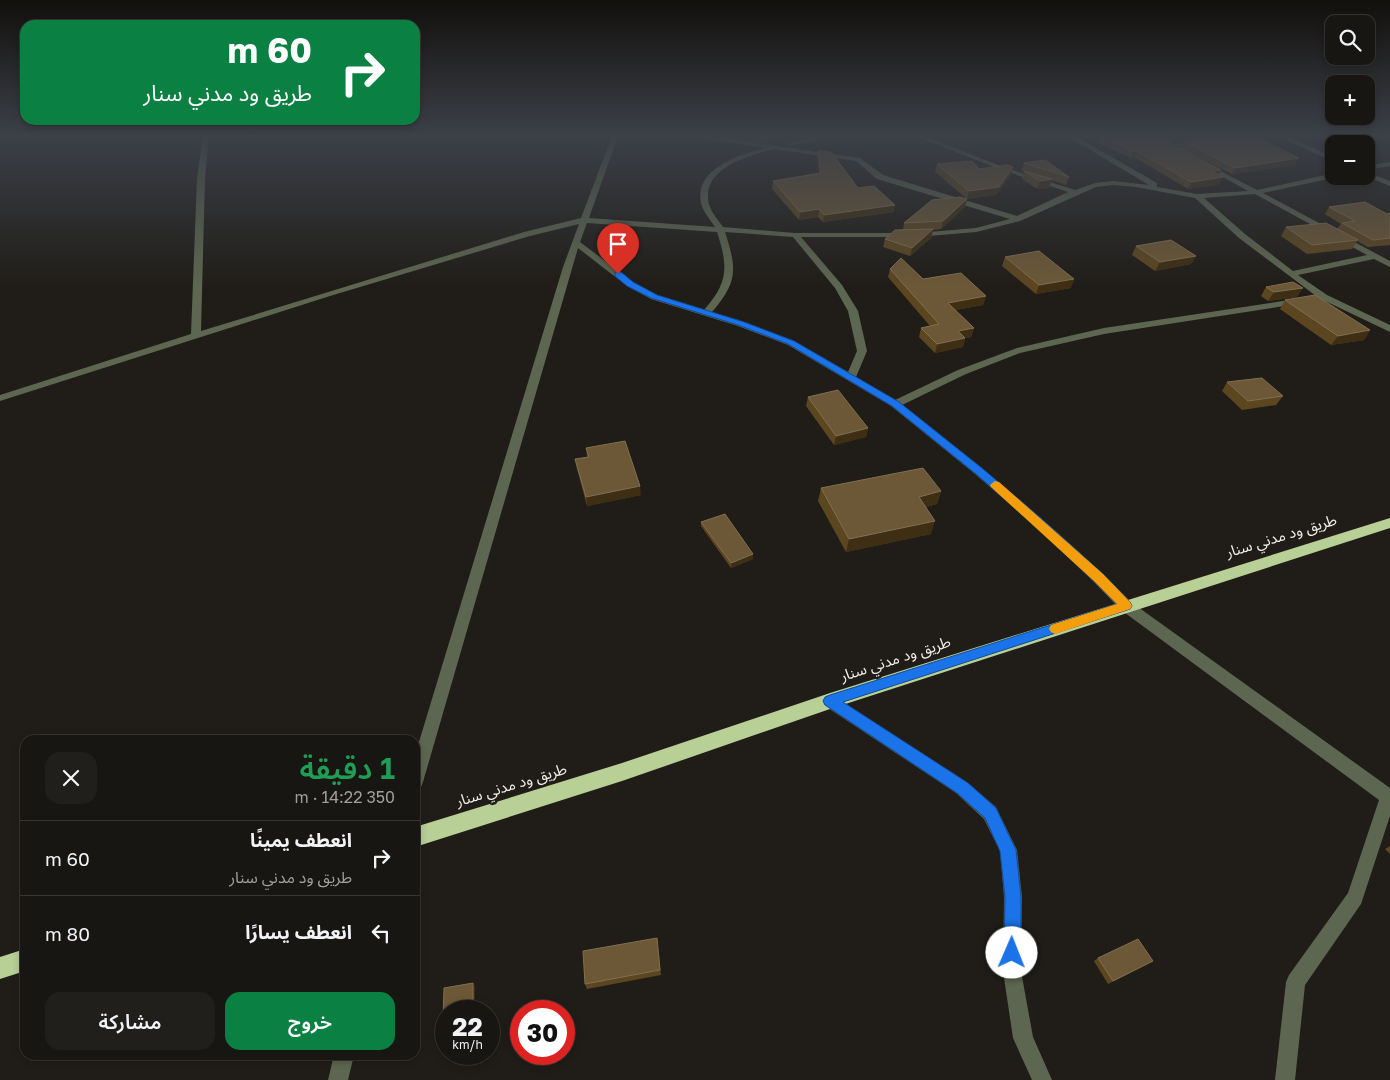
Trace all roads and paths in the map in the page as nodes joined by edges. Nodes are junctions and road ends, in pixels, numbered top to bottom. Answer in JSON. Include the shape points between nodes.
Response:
{"nodes":[{"id":1,"x":201,"y":186,"type":"edge"},
{"id":2,"x":596,"y":186,"type":"edge"},
{"id":3,"x":706,"y":186,"type":"edge"},
{"id":4,"x":911,"y":186,"type":"edge"},
{"id":5,"x":1057,"y":186,"type":"edge"},
{"id":6,"x":1091,"y":186,"type":"edge"},
{"id":7,"x":1139,"y":186,"type":"edge"},
{"id":8,"x":1156,"y":186,"type":"edge"},
{"id":9,"x":1246,"y":186,"type":"edge"},
{"id":10,"x":1282,"y":186,"type":"edge"},
{"id":11,"x":1160,"y":189,"type":"junction"},
{"id":12,"x":1075,"y":192,"type":"junction"},
{"id":13,"x":1257,"y":192,"type":"junction"},
{"id":14,"x":1198,"y":196,"type":"junction"},
{"id":15,"x":1017,"y":219,"type":"junction"},
{"id":16,"x":584,"y":220,"type":"junction"},
{"id":17,"x":720,"y":230,"type":"junction"},
{"id":18,"x":795,"y":235,"type":"junction"},
{"id":19,"x":576,"y":243,"type":"junction"},
{"id":20,"x":1375,"y":256,"type":"junction"},
{"id":21,"x":1390,"y":264,"type":"edge"},
{"id":22,"x":1291,"y":274,"type":"junction"},
{"id":23,"x":1324,"y":297,"type":"junction"},
{"id":24,"x":706,"y":313,"type":"junction"},
{"id":25,"x":1390,"y":329,"type":"edge"},
{"id":26,"x":196,"y":336,"type":"junction"},
{"id":27,"x":850,"y":377,"type":"junction"},
{"id":28,"x":0,"y":398,"type":"edge"},
{"id":29,"x":895,"y":404,"type":"junction"},
{"id":30,"x":1390,"y":523,"type":"edge"},
{"id":31,"x":1126,"y":606,"type":"junction"},
{"id":32,"x":830,"y":701,"type":"junction"},
{"id":33,"x":420,"y":765,"type":"edge"},
{"id":34,"x":1389,"y":797,"type":"edge"},
{"id":35,"x":420,"y":835,"type":"edge"},
{"id":36,"x":20,"y":962,"type":"edge"},
{"id":37,"x":0,"y":968,"type":"edge"},
{"id":38,"x":343,"y":1060,"type":"edge"},
{"id":39,"x":338,"y":1080,"type":"edge"},
{"id":40,"x":1042,"y":1080,"type":"edge"},
{"id":41,"x":1285,"y":1080,"type":"edge"}],
"edges":[{"from":1,"to":26,"type":"street"},
{"from":2,"to":16,"type":"street"},
{"from":3,"to":17,"type":"street","via":[[705,205]]},
{"from":4,"to":15,"type":"street"},
{"from":5,"to":12,"type":"street"},
{"from":6,"to":12,"type":"street"},
{"from":7,"to":11,"type":"street"},
{"from":8,"to":11,"type":"street"},
{"from":9,"to":13,"type":"street"},
{"from":10,"to":13,"type":"street"},
{"from":11,"to":14,"type":"street"},
{"from":12,"to":15,"type":"street"},
{"from":13,"to":14,"type":"street"},
{"from":13,"to":20,"type":"street"},
{"from":14,"to":22,"type":"street"},
{"from":15,"to":18,"type":"street","via":[[976,230],[917,235]]},
{"from":16,"to":17,"type":"street"},
{"from":16,"to":19,"type":"street"},
{"from":16,"to":26,"type":"street","via":[[500,242]]},
{"from":17,"to":18,"type":"street"},
{"from":17,"to":24,"type":"street","via":[[729,261],[729,278],[718,300]]},
{"from":18,"to":27,"type":"street","via":[[839,287],[852,311],[862,351]]},
{"from":19,"to":24,"type":"street","via":[[630,284],[654,297]]},
{"from":19,"to":33,"type":"street","via":[[531,383]]},
{"from":20,"to":21,"type":"street"},
{"from":20,"to":22,"type":"street"},
{"from":22,"to":23,"type":"street"},
{"from":23,"to":25,"type":"street"},
{"from":23,"to":29,"type":"street","via":[[1104,331],[1017,351],[962,372]]},
{"from":24,"to":27,"type":"street","via":[[791,343]]},
{"from":26,"to":28,"type":"street"},
{"from":27,"to":29,"type":"street"},
{"from":29,"to":31,"type":"street","via":[[1031,516]]},
{"from":30,"to":31,"type":"highway","name":"طريق ود مدني سنار"},
{"from":31,"to":32,"type":"highway","name":"طريق ود مدني سنار"},
{"from":31,"to":34,"type":"street"},
{"from":32,"to":35,"type":"highway","name":"طريق ود مدني سنار","via":[[622,772]]},
{"from":32,"to":40,"type":"street","via":[[962,788],[990,813],[1008,850],[1013,897],[1012,971],[1023,1038]]},
{"from":34,"to":41,"type":"street","via":[[1355,898],[1296,982]]},
{"from":36,"to":37,"type":"highway"},
{"from":38,"to":39,"type":"street"}]}
